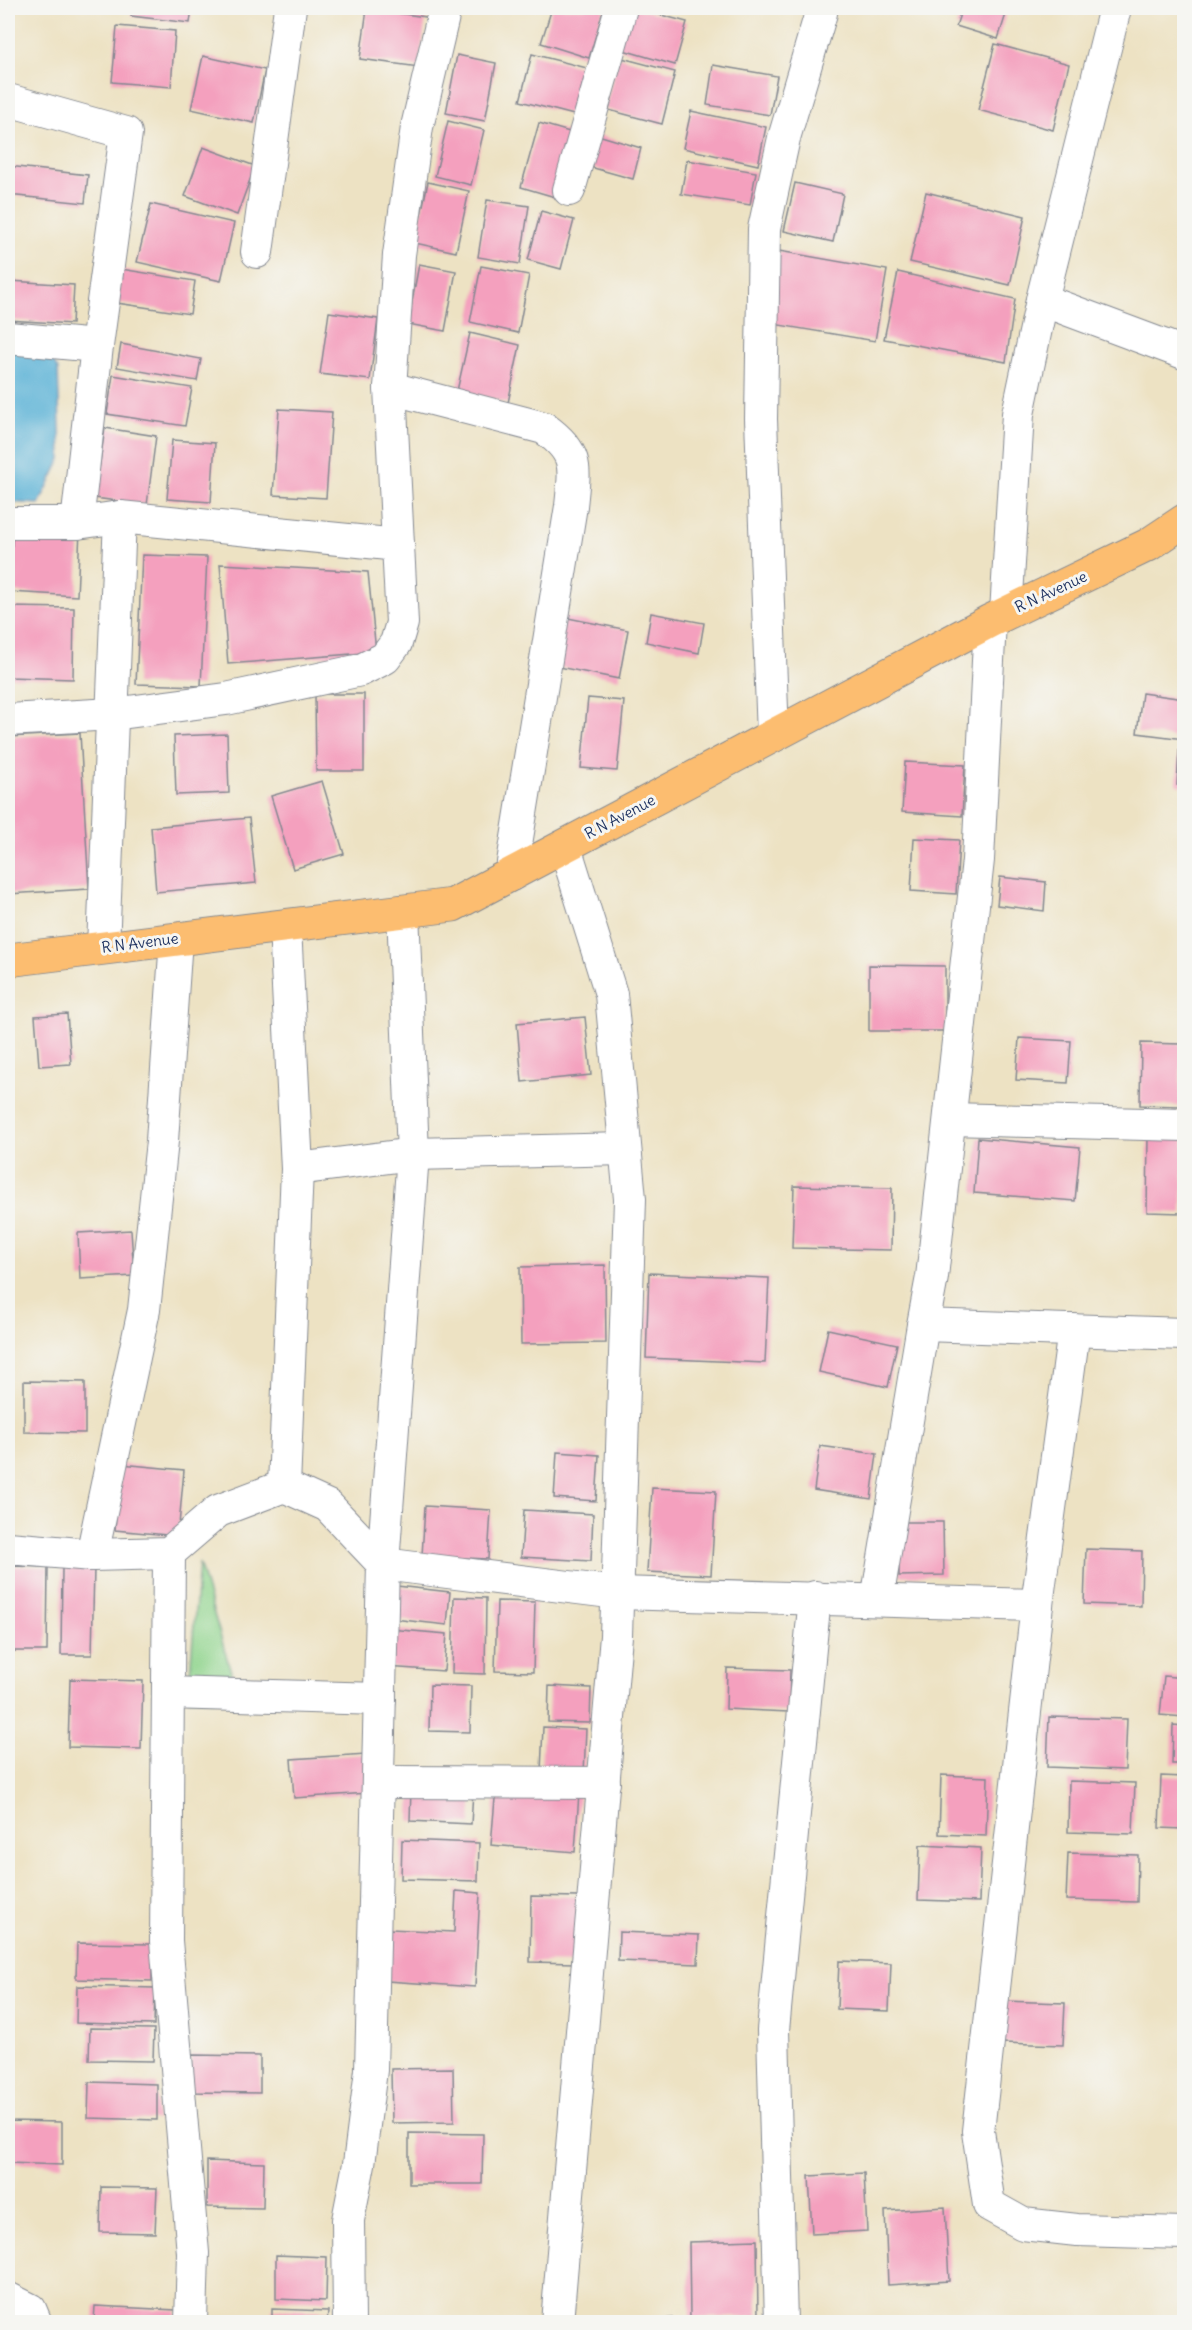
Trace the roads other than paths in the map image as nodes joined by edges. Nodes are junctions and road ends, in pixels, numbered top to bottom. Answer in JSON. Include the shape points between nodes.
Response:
{"nodes":[{"id":1,"x":290,"y":8,"type":"edge"},
{"id":2,"x":445,"y":8,"type":"edge"},
{"id":3,"x":621,"y":8,"type":"edge"},
{"id":4,"x":1115,"y":8,"type":"edge"},
{"id":5,"x":820,"y":13,"type":"dead end"},
{"id":6,"x":8,"y":100,"type":"edge"},
{"id":7,"x":569,"y":190,"type":"dead end"},
{"id":8,"x":257,"y":252,"type":"dead end"},
{"id":9,"x":1042,"y":300,"type":"junction"},
{"id":10,"x":8,"y":338,"type":"edge"},
{"id":11,"x":97,"y":346,"type":"junction"},
{"id":12,"x":1185,"y":353,"type":"edge"},
{"id":13,"x":390,"y":388,"type":"junction"},
{"id":14,"x":120,"y":517,"type":"junction"},
{"id":15,"x":1185,"y":521,"type":"edge"},
{"id":16,"x":77,"y":523,"type":"junction"},
{"id":17,"x":8,"y":524,"type":"edge"},
{"id":18,"x":398,"y":545,"type":"junction"},
{"id":19,"x":998,"y":617,"type":"junction"},
{"id":20,"x":113,"y":714,"type":"junction"},
{"id":21,"x":8,"y":720,"type":"edge"},
{"id":22,"x":773,"y":736,"type":"junction"},
{"id":23,"x":565,"y":847,"type":"junction"},
{"id":24,"x":511,"y":875,"type":"junction"},
{"id":25,"x":403,"y":911,"type":"junction"},
{"id":26,"x":285,"y":926,"type":"junction"},
{"id":27,"x":176,"y":939,"type":"junction"},
{"id":28,"x":103,"y":948,"type":"junction"},
{"id":29,"x":8,"y":960,"type":"edge"},
{"id":30,"x":950,"y":1119,"type":"junction"},
{"id":31,"x":1185,"y":1125,"type":"edge"},
{"id":32,"x":625,"y":1149,"type":"junction"},
{"id":33,"x":413,"y":1154,"type":"junction"},
{"id":34,"x":297,"y":1168,"type":"junction"},
{"id":35,"x":923,"y":1325,"type":"junction"},
{"id":36,"x":1074,"y":1330,"type":"junction"},
{"id":37,"x":1185,"y":1334,"type":"edge"},
{"id":38,"x":284,"y":1486,"type":"junction"},
{"id":39,"x":8,"y":1548,"type":"edge"},
{"id":40,"x":169,"y":1553,"type":"junction"},
{"id":41,"x":92,"y":1555,"type":"junction"},
{"id":42,"x":383,"y":1564,"type":"junction"},
{"id":43,"x":618,"y":1593,"type":"junction"},
{"id":44,"x":815,"y":1597,"type":"junction"},
{"id":45,"x":876,"y":1600,"type":"junction"},
{"id":46,"x":1037,"y":1605,"type":"junction"},
{"id":47,"x":168,"y":1693,"type":"junction"},
{"id":48,"x":380,"y":1699,"type":"junction"},
{"id":49,"x":378,"y":1782,"type":"junction"},
{"id":50,"x":604,"y":1783,"type":"junction"},
{"id":51,"x":1185,"y":2233,"type":"edge"},
{"id":52,"x":8,"y":2299,"type":"edge"},
{"id":53,"x":35,"y":2322,"type":"edge"},
{"id":54,"x":190,"y":2322,"type":"edge"},
{"id":55,"x":349,"y":2322,"type":"edge"},
{"id":56,"x":557,"y":2322,"type":"edge"},
{"id":57,"x":782,"y":2322,"type":"edge"}],
"edges":[{"from":1,"to":8,"type":"street"},
{"from":2,"to":13,"type":"street","via":[[417,127],[399,255]]},
{"from":3,"to":7,"type":"street"},
{"from":4,"to":9,"type":"street"},
{"from":5,"to":22,"type":"street","via":[[784,138],[764,229],[761,419]]},
{"from":6,"to":11,"type":"street","via":[[126,133]]},
{"from":9,"to":12,"type":"street"},
{"from":9,"to":19,"type":"street","via":[[1018,414]]},
{"from":10,"to":11,"type":"street"},
{"from":11,"to":16,"type":"street"},
{"from":13,"to":18,"type":"street"},
{"from":13,"to":24,"type":"street","via":[[544,428],[561,440],[574,467]]},
{"from":14,"to":16,"type":"street"},
{"from":14,"to":18,"type":"street"},
{"from":14,"to":20,"type":"street"},
{"from":15,"to":19,"type":"main road","name":"R N Avenue","via":[[1149,545]]},
{"from":16,"to":17,"type":"street"},
{"from":18,"to":20,"type":"street","via":[[402,623],[396,643],[385,658],[361,670],[226,699]]},
{"from":19,"to":22,"type":"main road","name":"R N Avenue"},
{"from":19,"to":30,"type":"street","via":[[978,860]]},
{"from":20,"to":21,"type":"street"},
{"from":20,"to":28,"type":"street"},
{"from":22,"to":23,"type":"main road","name":"R N Avenue"},
{"from":23,"to":24,"type":"main road","name":"R N Avenue"},
{"from":23,"to":32,"type":"street","via":[[611,994]]},
{"from":24,"to":25,"type":"main road","name":"R N Avenue","via":[[453,905]]},
{"from":25,"to":26,"type":"main road","name":"R N Avenue"},
{"from":25,"to":33,"type":"street"},
{"from":26,"to":27,"type":"main road","name":"R N Avenue"},
{"from":26,"to":34,"type":"street"},
{"from":27,"to":28,"type":"main road","name":"R N Avenue"},
{"from":27,"to":41,"type":"street","via":[[162,1141],[144,1310]]},
{"from":28,"to":29,"type":"main road","name":"R N Avenue"},
{"from":30,"to":31,"type":"street"},
{"from":30,"to":35,"type":"street"},
{"from":32,"to":33,"type":"street"},
{"from":32,"to":43,"type":"street","via":[[630,1199]]},
{"from":33,"to":34,"type":"street"},
{"from":33,"to":42,"type":"street"},
{"from":34,"to":38,"type":"street"},
{"from":35,"to":36,"type":"street"},
{"from":35,"to":45,"type":"street"},
{"from":36,"to":37,"type":"street"},
{"from":36,"to":46,"type":"street"},
{"from":38,"to":40,"type":"street","via":[[218,1510]]},
{"from":38,"to":42,"type":"street","via":[[328,1506]]},
{"from":39,"to":41,"type":"street"},
{"from":40,"to":41,"type":"street"},
{"from":40,"to":47,"type":"street"},
{"from":42,"to":43,"type":"street"},
{"from":42,"to":48,"type":"street"},
{"from":43,"to":44,"type":"street"},
{"from":43,"to":50,"type":"street"},
{"from":44,"to":45,"type":"street"},
{"from":44,"to":57,"type":"street","via":[[773,2030]]},
{"from":45,"to":46,"type":"street"},
{"from":46,"to":51,"type":"street","via":[[978,2131],[989,2205],[1023,2224]]},
{"from":47,"to":48,"type":"street"},
{"from":47,"to":54,"type":"street","via":[[166,1941],[193,2253]]},
{"from":48,"to":49,"type":"street"},
{"from":49,"to":50,"type":"street"},
{"from":49,"to":55,"type":"street","via":[[371,2070],[348,2220]]},
{"from":50,"to":56,"type":"street"},
{"from":52,"to":53,"type":"street","via":[[30,2310]]}]}
